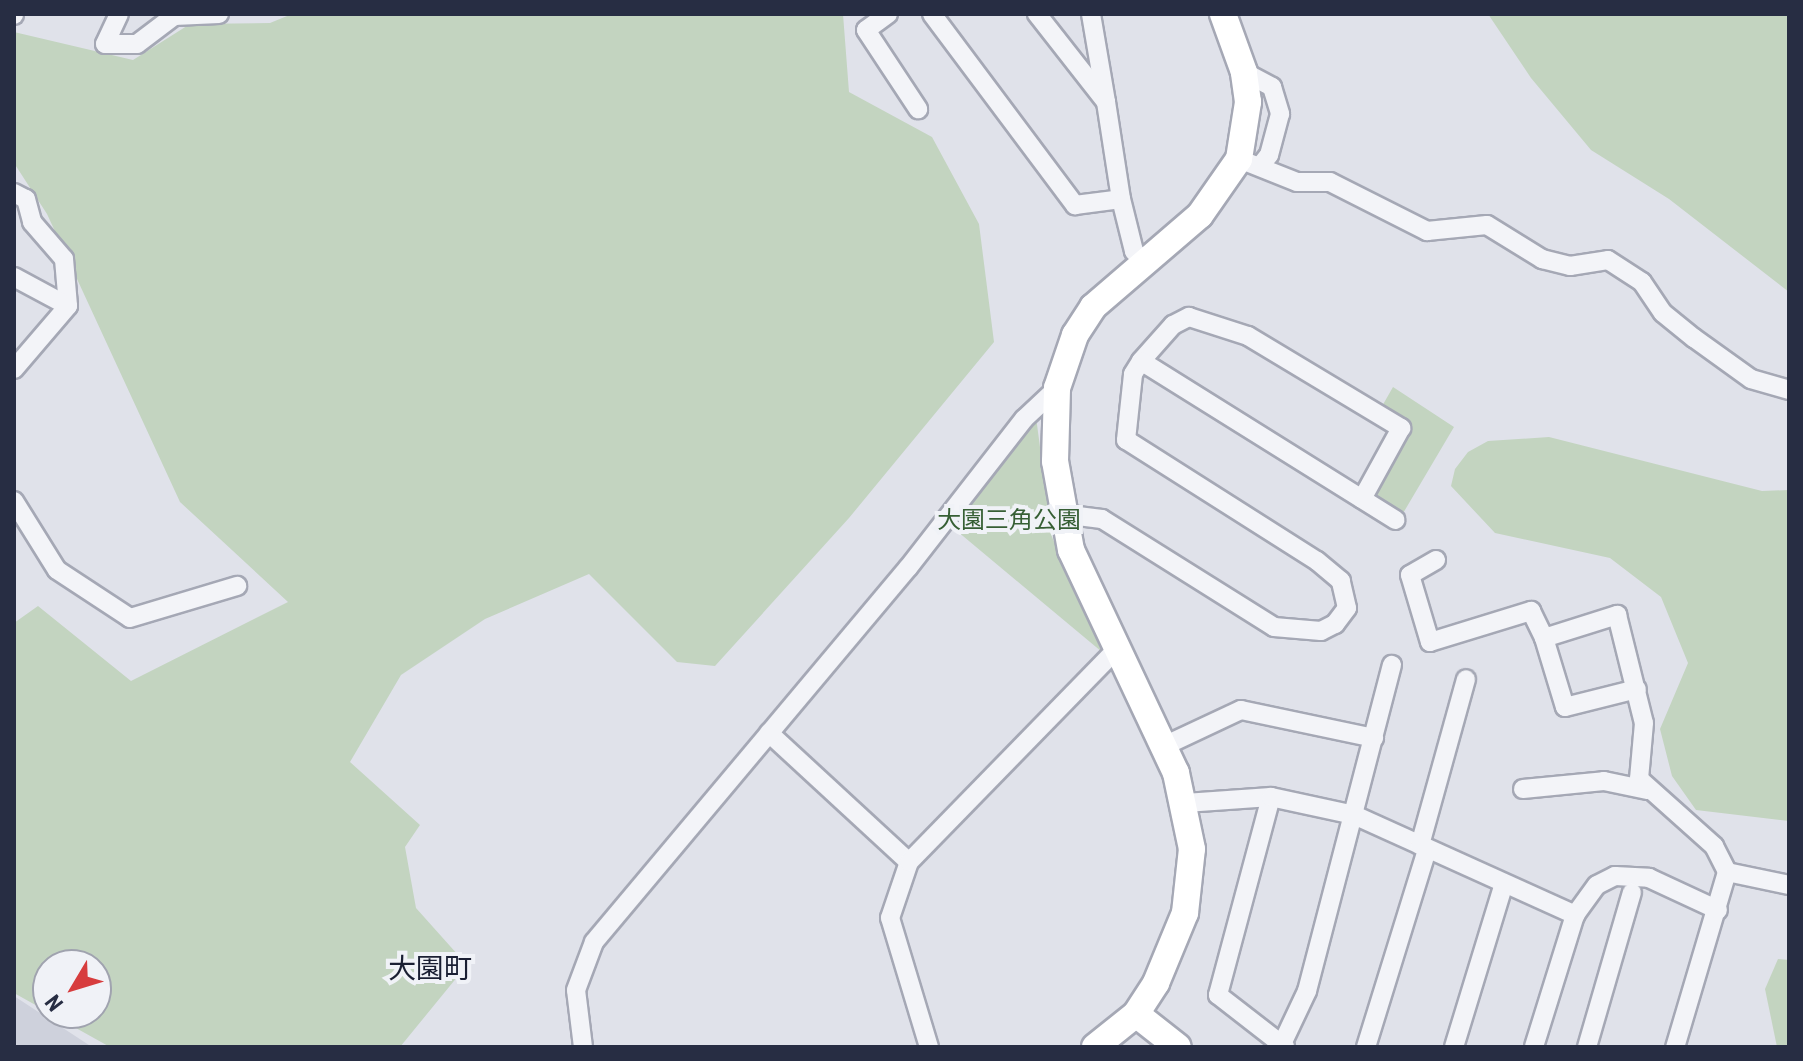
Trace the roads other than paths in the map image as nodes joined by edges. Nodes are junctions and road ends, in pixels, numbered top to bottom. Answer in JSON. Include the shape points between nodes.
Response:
{"nodes":[{"id":1,"x":119,"y":14,"type":"edge"},
{"id":2,"x":219,"y":14,"type":"edge"},
{"id":3,"x":888,"y":14,"type":"edge"},
{"id":4,"x":932,"y":14,"type":"edge"},
{"id":5,"x":1037,"y":14,"type":"edge"},
{"id":6,"x":1091,"y":14,"type":"edge"},
{"id":7,"x":1223,"y":14,"type":"edge"},
{"id":8,"x":1106,"y":102,"type":"junction"},
{"id":9,"x":918,"y":109,"type":"dead end"},
{"id":10,"x":1249,"y":162,"type":"junction"},
{"id":11,"x":14,"y":193,"type":"edge"},
{"id":12,"x":1121,"y":199,"type":"junction"},
{"id":13,"x":1142,"y":261,"type":"junction"},
{"id":14,"x":14,"y":277,"type":"edge"},
{"id":15,"x":68,"y":306,"type":"junction"},
{"id":16,"x":1141,"y":361,"type":"junction"},
{"id":17,"x":15,"y":365,"type":"edge"},
{"id":18,"x":1057,"y":388,"type":"junction"},
{"id":19,"x":1789,"y":390,"type":"edge"},
{"id":20,"x":1362,"y":499,"type":"junction"},
{"id":21,"x":14,"y":501,"type":"edge"},
{"id":22,"x":1062,"y":514,"type":"junction"},
{"id":23,"x":1395,"y":520,"type":"dead end"},
{"id":24,"x":1436,"y":560,"type":"dead end"},
{"id":25,"x":237,"y":586,"type":"dead end"},
{"id":26,"x":1544,"y":638,"type":"junction"},
{"id":27,"x":1118,"y":648,"type":"junction"},
{"id":28,"x":1392,"y":665,"type":"dead end"},
{"id":29,"x":1466,"y":679,"type":"dead end"},
{"id":30,"x":1637,"y":689,"type":"junction"},
{"id":31,"x":769,"y":733,"type":"junction"},
{"id":32,"x":1374,"y":738,"type":"junction"},
{"id":33,"x":1164,"y":746,"type":"junction"},
{"id":34,"x":1523,"y":789,"type":"dead end"},
{"id":35,"x":1647,"y":790,"type":"junction"},
{"id":36,"x":1271,"y":797,"type":"junction"},
{"id":37,"x":1185,"y":803,"type":"junction"},
{"id":38,"x":1354,"y":815,"type":"junction"},
{"id":39,"x":1423,"y":848,"type":"junction"},
{"id":40,"x":909,"y":862,"type":"junction"},
{"id":41,"x":1727,"y":872,"type":"junction"},
{"id":42,"x":1504,"y":883,"type":"junction"},
{"id":43,"x":1789,"y":885,"type":"edge"},
{"id":44,"x":1632,"y":892,"type":"dead end"},
{"id":45,"x":1718,"y":910,"type":"junction"},
{"id":46,"x":1575,"y":915,"type":"junction"},
{"id":47,"x":1136,"y":1014,"type":"junction"},
{"id":48,"x":1284,"y":1046,"type":"edge"},
{"id":49,"x":583,"y":1047,"type":"edge"},
{"id":50,"x":929,"y":1047,"type":"edge"},
{"id":51,"x":1095,"y":1047,"type":"edge"},
{"id":52,"x":1178,"y":1047,"type":"edge"},
{"id":53,"x":1366,"y":1047,"type":"edge"},
{"id":54,"x":1454,"y":1047,"type":"edge"},
{"id":55,"x":1534,"y":1047,"type":"edge"},
{"id":56,"x":1587,"y":1047,"type":"edge"},
{"id":57,"x":1675,"y":1047,"type":"edge"}],
"edges":[{"from":1,"to":2,"type":"street","via":[[105,44],[137,44],[174,16]]},
{"from":3,"to":9,"type":"street","via":[[866,30]]},
{"from":4,"to":12,"type":"street","via":[[1075,205]]},
{"from":5,"to":8,"type":"street"},
{"from":6,"to":8,"type":"street"},
{"from":7,"to":10,"type":"street","via":[[1244,72]]},
{"from":8,"to":12,"type":"street"},
{"from":10,"to":13,"type":"street","via":[[1214,201]]},
{"from":10,"to":19,"type":"street","via":[[1297,182],[1330,182],[1427,231],[1487,225],[1542,259],[1570,266],[1608,260],[1642,282],[1663,313],[1716,354],[1751,379]]},
{"from":11,"to":15,"type":"street","via":[[26,199],[32,222],[64,259]]},
{"from":12,"to":13,"type":"street","via":[[1134,251]]},
{"from":13,"to":18,"type":"street","via":[[1087,317],[1063,362]]},
{"from":14,"to":15,"type":"street"},
{"from":15,"to":17,"type":"street"},
{"from":16,"to":20,"type":"street"},
{"from":16,"to":20,"type":"street","via":[[1173,325],[1189,317],[1248,336],[1401,428]]},
{"from":16,"to":22,"type":"street","via":[[1133,374],[1126,440],[1317,561],[1341,581],[1347,608],[1335,624],[1321,631],[1274,627],[1102,519]]},
{"from":18,"to":22,"type":"street","via":[[1055,461]]},
{"from":18,"to":31,"type":"street","via":[[1024,419]]},
{"from":20,"to":23,"type":"street"},
{"from":21,"to":25,"type":"street","via":[[57,570],[130,618]]},
{"from":22,"to":27,"type":"street","via":[[1071,550]]},
{"from":24,"to":26,"type":"street","via":[[1410,575],[1430,642],[1531,611]]},
{"from":26,"to":30,"type":"street","via":[[1565,707]]},
{"from":26,"to":30,"type":"street","via":[[1617,615]]},
{"from":27,"to":33,"type":"street"},
{"from":27,"to":40,"type":"street"},
{"from":28,"to":32,"type":"street"},
{"from":29,"to":39,"type":"street"},
{"from":30,"to":35,"type":"street","via":[[1644,723],[1639,779]]},
{"from":31,"to":40,"type":"street"},
{"from":31,"to":49,"type":"street","via":[[588,952],[576,990]]},
{"from":32,"to":33,"type":"street","via":[[1241,710]]},
{"from":32,"to":38,"type":"street"},
{"from":33,"to":37,"type":"street"},
{"from":34,"to":35,"type":"street","via":[[1604,781]]},
{"from":35,"to":41,"type":"street","via":[[1714,846]]},
{"from":36,"to":37,"type":"street"},
{"from":36,"to":38,"type":"street"},
{"from":36,"to":48,"type":"street","via":[[1218,995]]},
{"from":37,"to":47,"type":"street","via":[[1192,849],[1185,913]]},
{"from":38,"to":39,"type":"street"},
{"from":38,"to":48,"type":"street","via":[[1307,991]]},
{"from":39,"to":42,"type":"street"},
{"from":39,"to":53,"type":"street"},
{"from":40,"to":50,"type":"street","via":[[890,918]]},
{"from":41,"to":43,"type":"street"},
{"from":41,"to":45,"type":"street"},
{"from":42,"to":46,"type":"street"},
{"from":42,"to":54,"type":"street"},
{"from":44,"to":56,"type":"street"},
{"from":45,"to":46,"type":"street","via":[[1649,878],[1615,876],[1597,885]]},
{"from":45,"to":57,"type":"street"},
{"from":46,"to":55,"type":"street"},
{"from":47,"to":51,"type":"street"},
{"from":47,"to":52,"type":"street"}]}
